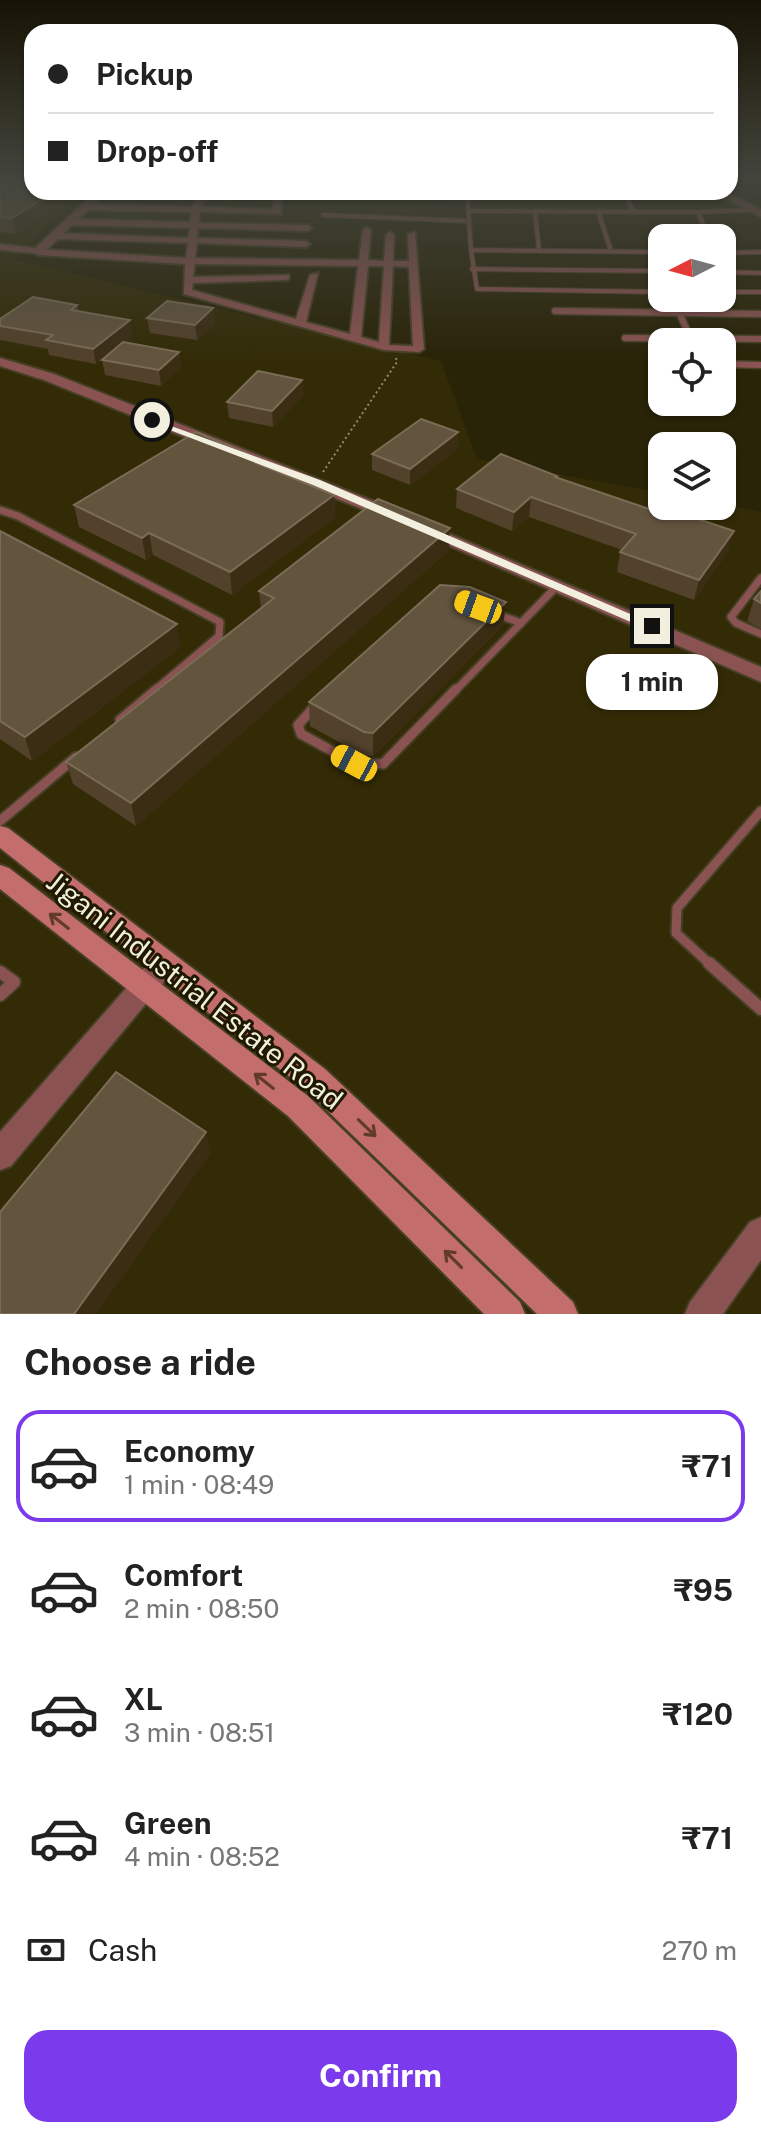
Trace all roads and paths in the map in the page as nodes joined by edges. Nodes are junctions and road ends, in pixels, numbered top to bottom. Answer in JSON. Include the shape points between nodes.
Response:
{"nodes":[{"id":1,"x":33,"y":240,"type":"edge"},
{"id":2,"x":50,"y":240,"type":"edge"},
{"id":3,"x":154,"y":240,"type":"edge"},
{"id":4,"x":365,"y":240,"type":"edge"},
{"id":5,"x":390,"y":240,"type":"edge"},
{"id":6,"x":412,"y":240,"type":"edge"},
{"id":7,"x":470,"y":240,"type":"edge"},
{"id":8,"x":538,"y":240,"type":"edge"},
{"id":9,"x":608,"y":240,"type":"edge"},
{"id":10,"x":192,"y":242,"type":"junction"},
{"id":11,"x":306,"y":244,"type":"dead end"},
{"id":12,"x":0,"y":247,"type":"edge"},
{"id":13,"x":23,"y":250,"type":"junction"},
{"id":14,"x":471,"y":250,"type":"junction"},
{"id":15,"x":539,"y":251,"type":"junction"},
{"id":16,"x":611,"y":251,"type":"junction"},
{"id":17,"x":38,"y":252,"type":"junction"},
{"id":18,"x":648,"y":252,"type":"edge"},
{"id":19,"x":761,"y":252,"type":"edge"},
{"id":20,"x":736,"y":253,"type":"edge"},
{"id":21,"x":190,"y":261,"type":"junction"},
{"id":22,"x":362,"y":263,"type":"junction"},
{"id":23,"x":388,"y":264,"type":"junction"},
{"id":24,"x":414,"y":264,"type":"junction"},
{"id":25,"x":472,"y":269,"type":"junction"},
{"id":26,"x":648,"y":271,"type":"edge"},
{"id":27,"x":736,"y":272,"type":"edge"},
{"id":28,"x":761,"y":273,"type":"edge"},
{"id":29,"x":315,"y":275,"type":"dead end"},
{"id":30,"x":286,"y":277,"type":"dead end"},
{"id":31,"x":188,"y":280,"type":"junction"},
{"id":32,"x":648,"y":292,"type":"edge"},
{"id":33,"x":736,"y":292,"type":"edge"},
{"id":34,"x":761,"y":292,"type":"edge"},
{"id":35,"x":555,"y":311,"type":"dead end"},
{"id":36,"x":680,"y":313,"type":"junction"},
{"id":37,"x":761,"y":314,"type":"edge"},
{"id":38,"x":300,"y":323,"type":"junction"},
{"id":39,"x":686,"y":328,"type":"edge"},
{"id":40,"x":625,"y":338,"type":"dead end"},
{"id":41,"x":355,"y":339,"type":"junction"},
{"id":42,"x":648,"y":339,"type":"edge"},
{"id":43,"x":736,"y":339,"type":"edge"},
{"id":44,"x":761,"y":339,"type":"edge"},
{"id":45,"x":389,"y":348,"type":"junction"},
{"id":46,"x":0,"y":362,"type":"edge"},
{"id":47,"x":736,"y":364,"type":"edge"},
{"id":48,"x":761,"y":365,"type":"edge"},
{"id":49,"x":316,"y":482,"type":"junction"},
{"id":50,"x":0,"y":510,"type":"edge"},
{"id":51,"x":761,"y":578,"type":"edge"},
{"id":52,"x":558,"y":585,"type":"junction"},
{"id":53,"x":482,"y":608,"type":"edge"},
{"id":54,"x":521,"y":623,"type":"junction"},
{"id":55,"x":761,"y":634,"type":"edge"},
{"id":56,"x":761,"y":675,"type":"edge"},
{"id":57,"x":327,"y":695,"type":"edge"},
{"id":58,"x":110,"y":728,"type":"edge"},
{"id":59,"x":86,"y":749,"type":"edge"},
{"id":60,"x":761,"y":811,"type":"edge"},
{"id":61,"x":0,"y":821,"type":"edge"},
{"id":62,"x":0,"y":835,"type":"edge"},
{"id":63,"x":0,"y":875,"type":"edge"},
{"id":64,"x":165,"y":962,"type":"junction"},
{"id":65,"x":0,"y":972,"type":"edge"},
{"id":66,"x":144,"y":988,"type":"junction"},
{"id":67,"x":0,"y":995,"type":"edge"},
{"id":68,"x":761,"y":1009,"type":"edge"},
{"id":69,"x":0,"y":1155,"type":"edge"},
{"id":70,"x":761,"y":1233,"type":"edge"},
{"id":71,"x":508,"y":1314,"type":"edge"},
{"id":72,"x":561,"y":1314,"type":"edge"},
{"id":73,"x":702,"y":1314,"type":"edge"}],
"edges":[{"from":1,"to":13,"type":"street"},
{"from":2,"to":17,"type":"street"},
{"from":3,"to":10,"type":"street"},
{"from":4,"to":22,"type":"street"},
{"from":5,"to":23,"type":"street"},
{"from":6,"to":24,"type":"street"},
{"from":7,"to":14,"type":"lane"},
{"from":8,"to":15,"type":"lane"},
{"from":9,"to":16,"type":"lane"},
{"from":10,"to":11,"type":"street"},
{"from":10,"to":21,"type":"street"},
{"from":12,"to":13,"type":"street"},
{"from":13,"to":17,"type":"street"},
{"from":14,"to":15,"type":"lane"},
{"from":14,"to":25,"type":"lane"},
{"from":15,"to":16,"type":"lane"},
{"from":16,"to":18,"type":"lane"},
{"from":17,"to":21,"type":"street"},
{"from":19,"to":20,"type":"lane"},
{"from":21,"to":22,"type":"street"},
{"from":21,"to":31,"type":"street"},
{"from":22,"to":23,"type":"street"},
{"from":22,"to":41,"type":"street"},
{"from":23,"to":24,"type":"street"},
{"from":23,"to":45,"type":"street"},
{"from":24,"to":45,"type":"street","via":[[419,349]]},
{"from":25,"to":26,"type":"lane"},
{"from":25,"to":32,"type":"lane","via":[[477,289]]},
{"from":27,"to":28,"type":"lane"},
{"from":29,"to":38,"type":"street"},
{"from":30,"to":31,"type":"street"},
{"from":31,"to":38,"type":"street","via":[[187,292]]},
{"from":33,"to":34,"type":"lane"},
{"from":35,"to":36,"type":"lane"},
{"from":36,"to":37,"type":"lane"},
{"from":36,"to":39,"type":"lane"},
{"from":38,"to":41,"type":"street"},
{"from":40,"to":42,"type":"lane"},
{"from":41,"to":45,"type":"street"},
{"from":43,"to":44,"type":"lane"},
{"from":45,"to":49,"type":"path","via":[[397,362]]},
{"from":46,"to":49,"type":"street"},
{"from":47,"to":48,"type":"lane"},
{"from":49,"to":52,"type":"street"},
{"from":50,"to":58,"type":"lane","via":[[220,622],[219,636]]},
{"from":51,"to":55,"type":"lane","via":[[731,617]]},
{"from":52,"to":54,"type":"lane"},
{"from":52,"to":56,"type":"street"},
{"from":53,"to":54,"type":"lane"},
{"from":54,"to":57,"type":"lane","via":[[383,764],[354,763],[301,734],[298,725]]},
{"from":59,"to":61,"type":"lane"},
{"from":60,"to":68,"type":"lane","via":[[677,908],[676,933]]},
{"from":62,"to":64,"type":"main road","name":"Jigani Industrial Estate Road"},
{"from":66,"to":63,"type":"main road","name":"Jigani Industrial Estate Road","one_way":true},
{"from":64,"to":66,"type":"street"},
{"from":64,"to":72,"type":"main road","name":"Jigani Industrial Estate Road","one_way":true,"via":[[315,1079]]},
{"from":65,"to":67,"type":"lane","via":[[14,982]]},
{"from":66,"to":69,"type":"street"},
{"from":71,"to":66,"type":"main road","name":"Jigani Industrial Estate Road","one_way":true,"via":[[298,1106]]},
{"from":70,"to":73,"type":"street"}]}
